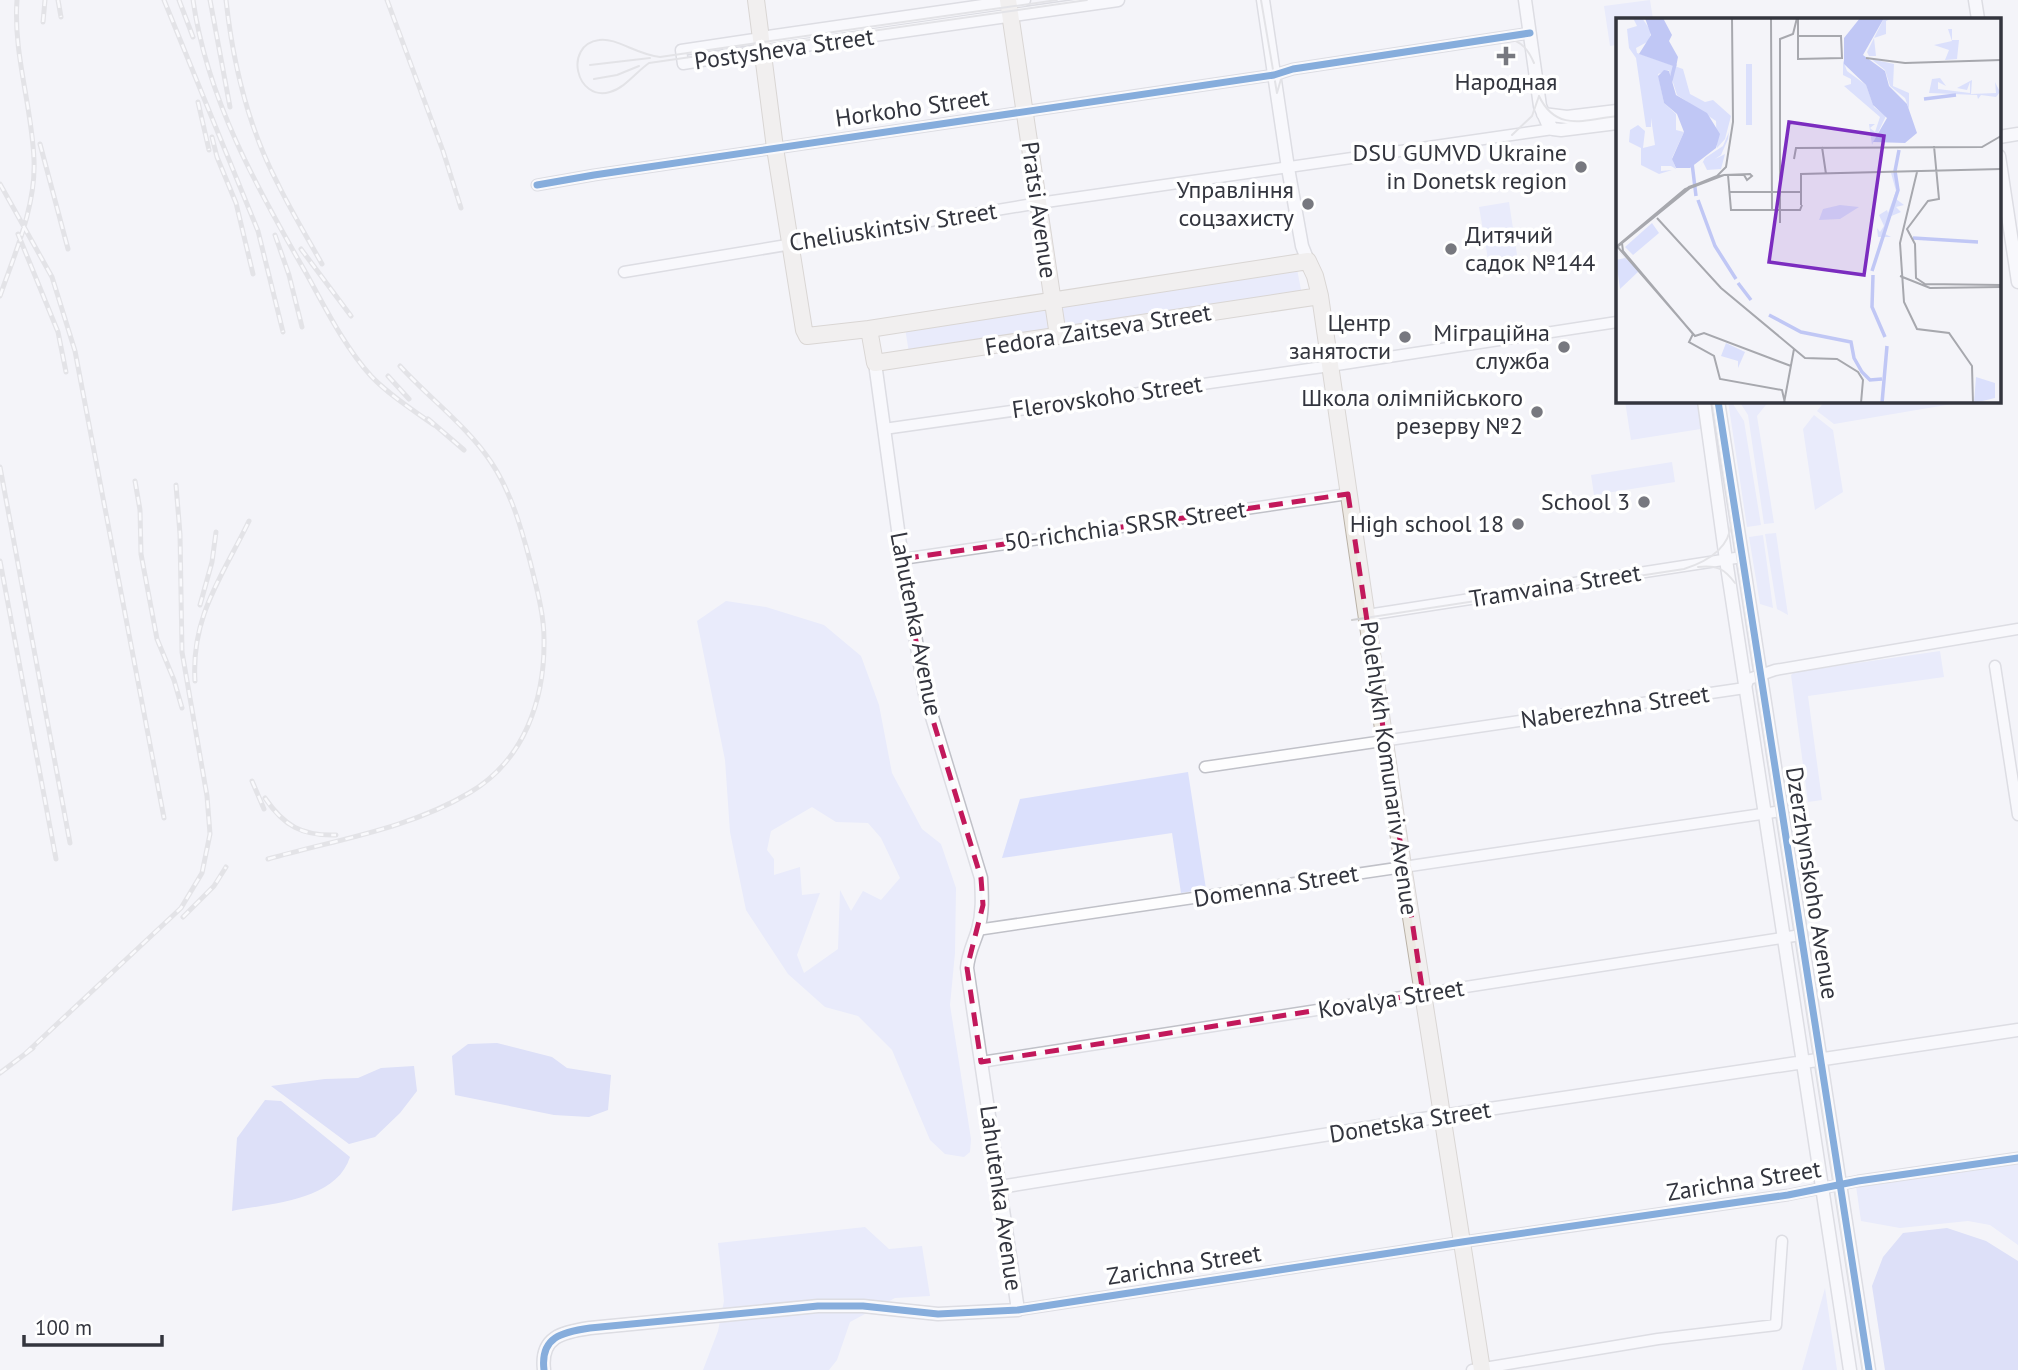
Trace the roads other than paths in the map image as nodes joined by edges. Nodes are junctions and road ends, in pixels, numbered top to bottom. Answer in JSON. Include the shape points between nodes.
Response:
{"nodes":[{"id":1,"x":756,"y":0,"type":"edge"},
{"id":2,"x":1118,"y":0,"type":"edge"},
{"id":3,"x":1263,"y":0,"type":"edge"},
{"id":4,"x":1525,"y":0,"type":"edge"},
{"id":5,"x":1975,"y":0,"type":"edge"},
{"id":6,"x":1013,"y":5,"type":"edge"},
{"id":7,"x":1978,"y":18,"type":"edge"},
{"id":8,"x":1530,"y":33,"type":"junction"},
{"id":9,"x":762,"y":45,"type":"junction"},
{"id":10,"x":1274,"y":75,"type":"junction"},
{"id":11,"x":1025,"y":111,"type":"junction"},
{"id":12,"x":1616,"y":111,"type":"edge"},
{"id":13,"x":1543,"y":114,"type":"junction"},
{"id":14,"x":1616,"y":123,"type":"edge"},
{"id":15,"x":1553,"y":129,"type":"junction"},
{"id":16,"x":2018,"y":134,"type":"edge"},
{"id":17,"x":2000,"y":137,"type":"edge"},
{"id":18,"x":775,"y":148,"type":"junction"},
{"id":19,"x":2000,"y":163,"type":"edge"},
{"id":20,"x":1288,"y":168,"type":"junction"},
{"id":21,"x":537,"y":185,"type":"dead end"},
{"id":22,"x":1039,"y":203,"type":"junction"},
{"id":23,"x":790,"y":244,"type":"junction"},
{"id":24,"x":1308,"y":261,"type":"junction"},
{"id":25,"x":624,"y":272,"type":"dead end"},
{"id":26,"x":2018,"y":282,"type":"edge"},
{"id":27,"x":1320,"y":296,"type":"junction"},
{"id":28,"x":1052,"y":300,"type":"junction"},
{"id":29,"x":1616,"y":322,"type":"edge"},
{"id":30,"x":869,"y":329,"type":"junction"},
{"id":31,"x":1058,"y":336,"type":"junction"},
{"id":32,"x":874,"y":363,"type":"junction"},
{"id":33,"x":1330,"y":366,"type":"junction"},
{"id":34,"x":1704,"y":402,"type":"edge"},
{"id":35,"x":1718,"y":402,"type":"edge"},
{"id":36,"x":884,"y":429,"type":"junction"},
{"id":37,"x":1348,"y":494,"type":"junction"},
{"id":38,"x":1742,"y":558,"type":"junction"},
{"id":39,"x":902,"y":559,"type":"junction"},
{"id":40,"x":1726,"y":560,"type":"junction"},
{"id":41,"x":1367,"y":615,"type":"junction"},
{"id":42,"x":2018,"y":629,"type":"edge"},
{"id":43,"x":1995,"y":666,"type":"dead end"},
{"id":44,"x":1760,"y":677,"type":"junction"},
{"id":45,"x":1745,"y":688,"type":"junction"},
{"id":46,"x":1385,"y":740,"type":"junction"},
{"id":47,"x":1205,"y":767,"type":"dead end"},
{"id":48,"x":1782,"y":811,"type":"junction"},
{"id":49,"x":1765,"y":814,"type":"junction"},
{"id":50,"x":2018,"y":815,"type":"edge"},
{"id":51,"x":1403,"y":866,"type":"junction"},
{"id":52,"x":977,"y":930,"type":"junction"},
{"id":53,"x":1801,"y":935,"type":"junction"},
{"id":54,"x":1784,"y":938,"type":"junction"},
{"id":55,"x":1423,"y":994,"type":"junction"},
{"id":56,"x":2018,"y":1030,"type":"edge"},
{"id":57,"x":1820,"y":1059,"type":"junction"},
{"id":58,"x":1802,"y":1061,"type":"junction"},
{"id":59,"x":981,"y":1062,"type":"junction"},
{"id":60,"x":1442,"y":1116,"type":"junction"},
{"id":61,"x":2018,"y":1158,"type":"edge"},
{"id":62,"x":1840,"y":1185,"type":"junction"},
{"id":63,"x":1000,"y":1187,"type":"junction"},
{"id":64,"x":1822,"y":1188,"type":"junction"},
{"id":65,"x":1782,"y":1241,"type":"dead end"},
{"id":66,"x":1462,"y":1242,"type":"junction"},
{"id":67,"x":1018,"y":1310,"type":"junction"},
{"id":68,"x":543,"y":1364,"type":"edge"},
{"id":69,"x":1478,"y":1370,"type":"edge"},
{"id":70,"x":1850,"y":1370,"type":"edge"},
{"id":71,"x":1869,"y":1370,"type":"edge"}],
"edges":[{"from":1,"to":9,"type":"main road"},
{"from":2,"to":6,"type":"street","name":"Postysheva Street"},
{"from":3,"to":10,"type":"street"},
{"from":4,"to":8,"type":"street"},
{"from":5,"to":7,"type":"street"},
{"from":6,"to":9,"type":"street","name":"Postysheva Street"},
{"from":6,"to":11,"type":"main road","name":"Pratsi Avenue"},
{"from":8,"to":10,"type":"street","name":"Horkoho Street"},
{"from":8,"to":13,"type":"street"},
{"from":9,"to":9,"type":"street","name":"Postysheva Street","via":[[681,50],[683,64]]},
{"from":9,"to":18,"type":"main road"},
{"from":10,"to":11,"type":"street","name":"Horkoho Street"},
{"from":10,"to":20,"type":"street","name":"Polehlykh Komunariv Avenue"},
{"from":11,"to":18,"type":"street","name":"Horkoho Street"},
{"from":11,"to":22,"type":"main road","name":"Pratsi Avenue"},
{"from":12,"to":13,"type":"street","via":[[1567,117]]},
{"from":13,"to":15,"type":"street"},
{"from":14,"to":15,"type":"street"},
{"from":15,"to":20,"type":"street","name":"Cheliuskintsiv Street"},
{"from":16,"to":17,"type":"street"},
{"from":18,"to":21,"type":"street","name":"Horkoho Street"},
{"from":18,"to":23,"type":"main road"},
{"from":19,"to":26,"type":"street"},
{"from":20,"to":22,"type":"street","name":"Cheliuskintsiv Street"},
{"from":20,"to":24,"type":"street","name":"Polehlykh Komunariv Avenue"},
{"from":22,"to":23,"type":"street","name":"Cheliuskintsiv Street"},
{"from":22,"to":28,"type":"main road","name":"Pratsi Avenue"},
{"from":23,"to":25,"type":"street","name":"Cheliuskintsiv Street"},
{"from":23,"to":30,"type":"main road","via":[[807,336]]},
{"from":24,"to":27,"type":"main road","name":"Polehlykh Komunariv Avenue"},
{"from":24,"to":28,"type":"main road","name":"Fedora Zaitseva Street"},
{"from":27,"to":31,"type":"main road","name":"Fedora Zaitseva Street"},
{"from":27,"to":33,"type":"main road","name":"Polehlykh Komunariv Avenue"},
{"from":28,"to":30,"type":"main road","name":"Fedora Zaitseva Street"},
{"from":28,"to":31,"type":"main road","name":"Pratsi Avenue"},
{"from":29,"to":33,"type":"street"},
{"from":30,"to":32,"type":"main road","name":"Lahutenka Avenue"},
{"from":31,"to":32,"type":"main road","name":"Fedora Zaitseva Street"},
{"from":32,"to":36,"type":"street","name":"Lahutenka Avenue"},
{"from":33,"to":36,"type":"street","name":"Flerovskoho Street"},
{"from":33,"to":37,"type":"main road","name":"Polehlykh Komunariv Avenue"},
{"from":34,"to":40,"type":"street","name":"Dzerzhynskoho Avenue"},
{"from":35,"to":38,"type":"street","name":"Dzerzhynskoho Avenue"},
{"from":36,"to":39,"type":"street","name":"Lahutenka Avenue"},
{"from":37,"to":39,"type":"street","name":"50-richchia SRSR Street"},
{"from":37,"to":41,"type":"main road","name":"Polehlykh Komunariv Avenue"},
{"from":38,"to":40,"type":"street","name":"Tramvaina Street"},
{"from":38,"to":44,"type":"street","name":"Dzerzhynskoho Avenue"},
{"from":39,"to":52,"type":"street","name":"Lahutenka Avenue","via":[[926,694],[981,878],[983,905]]},
{"from":40,"to":41,"type":"street","name":"Tramvaina Street"},
{"from":40,"to":45,"type":"street","name":"Dzerzhynskoho Avenue"},
{"from":41,"to":46,"type":"main road","name":"Polehlykh Komunariv Avenue"},
{"from":42,"to":44,"type":"street","name":"Naberezhna Street","via":[[1774,670]]},
{"from":43,"to":50,"type":"street"},
{"from":44,"to":45,"type":"street","name":"Naberezhna Street","via":[[1749,679]]},
{"from":44,"to":48,"type":"street","name":"Dzerzhynskoho Avenue"},
{"from":45,"to":46,"type":"street","name":"Naberezhna Street"},
{"from":45,"to":49,"type":"street","name":"Dzerzhynskoho Avenue"},
{"from":46,"to":47,"type":"street","name":"Naberezhna Street"},
{"from":46,"to":51,"type":"main road","name":"Polehlykh Komunariv Avenue"},
{"from":48,"to":49,"type":"street","name":"Domenna Street"},
{"from":48,"to":53,"type":"street","name":"Dzerzhynskoho Avenue"},
{"from":49,"to":51,"type":"street","name":"Domenna Street"},
{"from":49,"to":54,"type":"street","name":"Dzerzhynskoho Avenue"},
{"from":51,"to":52,"type":"street","name":"Domenna Street"},
{"from":51,"to":55,"type":"main road","name":"Polehlykh Komunariv Avenue"},
{"from":52,"to":59,"type":"street","name":"Lahutenka Avenue","via":[[967,968]]},
{"from":53,"to":54,"type":"street","name":"Kovalya Street"},
{"from":53,"to":57,"type":"street","name":"Dzerzhynskoho Avenue"},
{"from":54,"to":55,"type":"street","name":"Kovalya Street"},
{"from":54,"to":58,"type":"street","name":"Dzerzhynskoho Avenue"},
{"from":55,"to":59,"type":"street","name":"Kovalya Street"},
{"from":55,"to":60,"type":"main road","name":"Polehlykh Komunariv Avenue"},
{"from":56,"to":57,"type":"street"},
{"from":57,"to":58,"type":"street","name":"Donetska Street"},
{"from":57,"to":62,"type":"street","name":"Dzerzhynskoho Avenue"},
{"from":58,"to":60,"type":"street","name":"Donetska Street"},
{"from":58,"to":64,"type":"street","name":"Dzerzhynskoho Avenue"},
{"from":59,"to":63,"type":"street","name":"Lahutenka Avenue"},
{"from":60,"to":63,"type":"street","name":"Donetska Street"},
{"from":60,"to":66,"type":"main road","name":"Polehlykh Komunariv Avenue"},
{"from":61,"to":62,"type":"street","name":"Zarichna Street"},
{"from":62,"to":64,"type":"street","name":"Zarichna Street"},
{"from":62,"to":71,"type":"street","name":"Dzerzhynskoho Avenue"},
{"from":63,"to":67,"type":"street","name":"Lahutenka Avenue"},
{"from":64,"to":66,"type":"street","name":"Zarichna Street"},
{"from":64,"to":70,"type":"street","name":"Dzerzhynskoho Avenue"},
{"from":65,"to":69,"type":"street","via":[[1776,1325],[1658,1339]]},
{"from":66,"to":67,"type":"street","name":"Zarichna Street"},
{"from":66,"to":69,"type":"main road","name":"Polehlykh Komunariv Avenue"},
{"from":67,"to":68,"type":"street","name":"Zarichna Street","via":[[938,1314],[818,1306],[590,1328],[557,1337],[548,1345]]}]}
